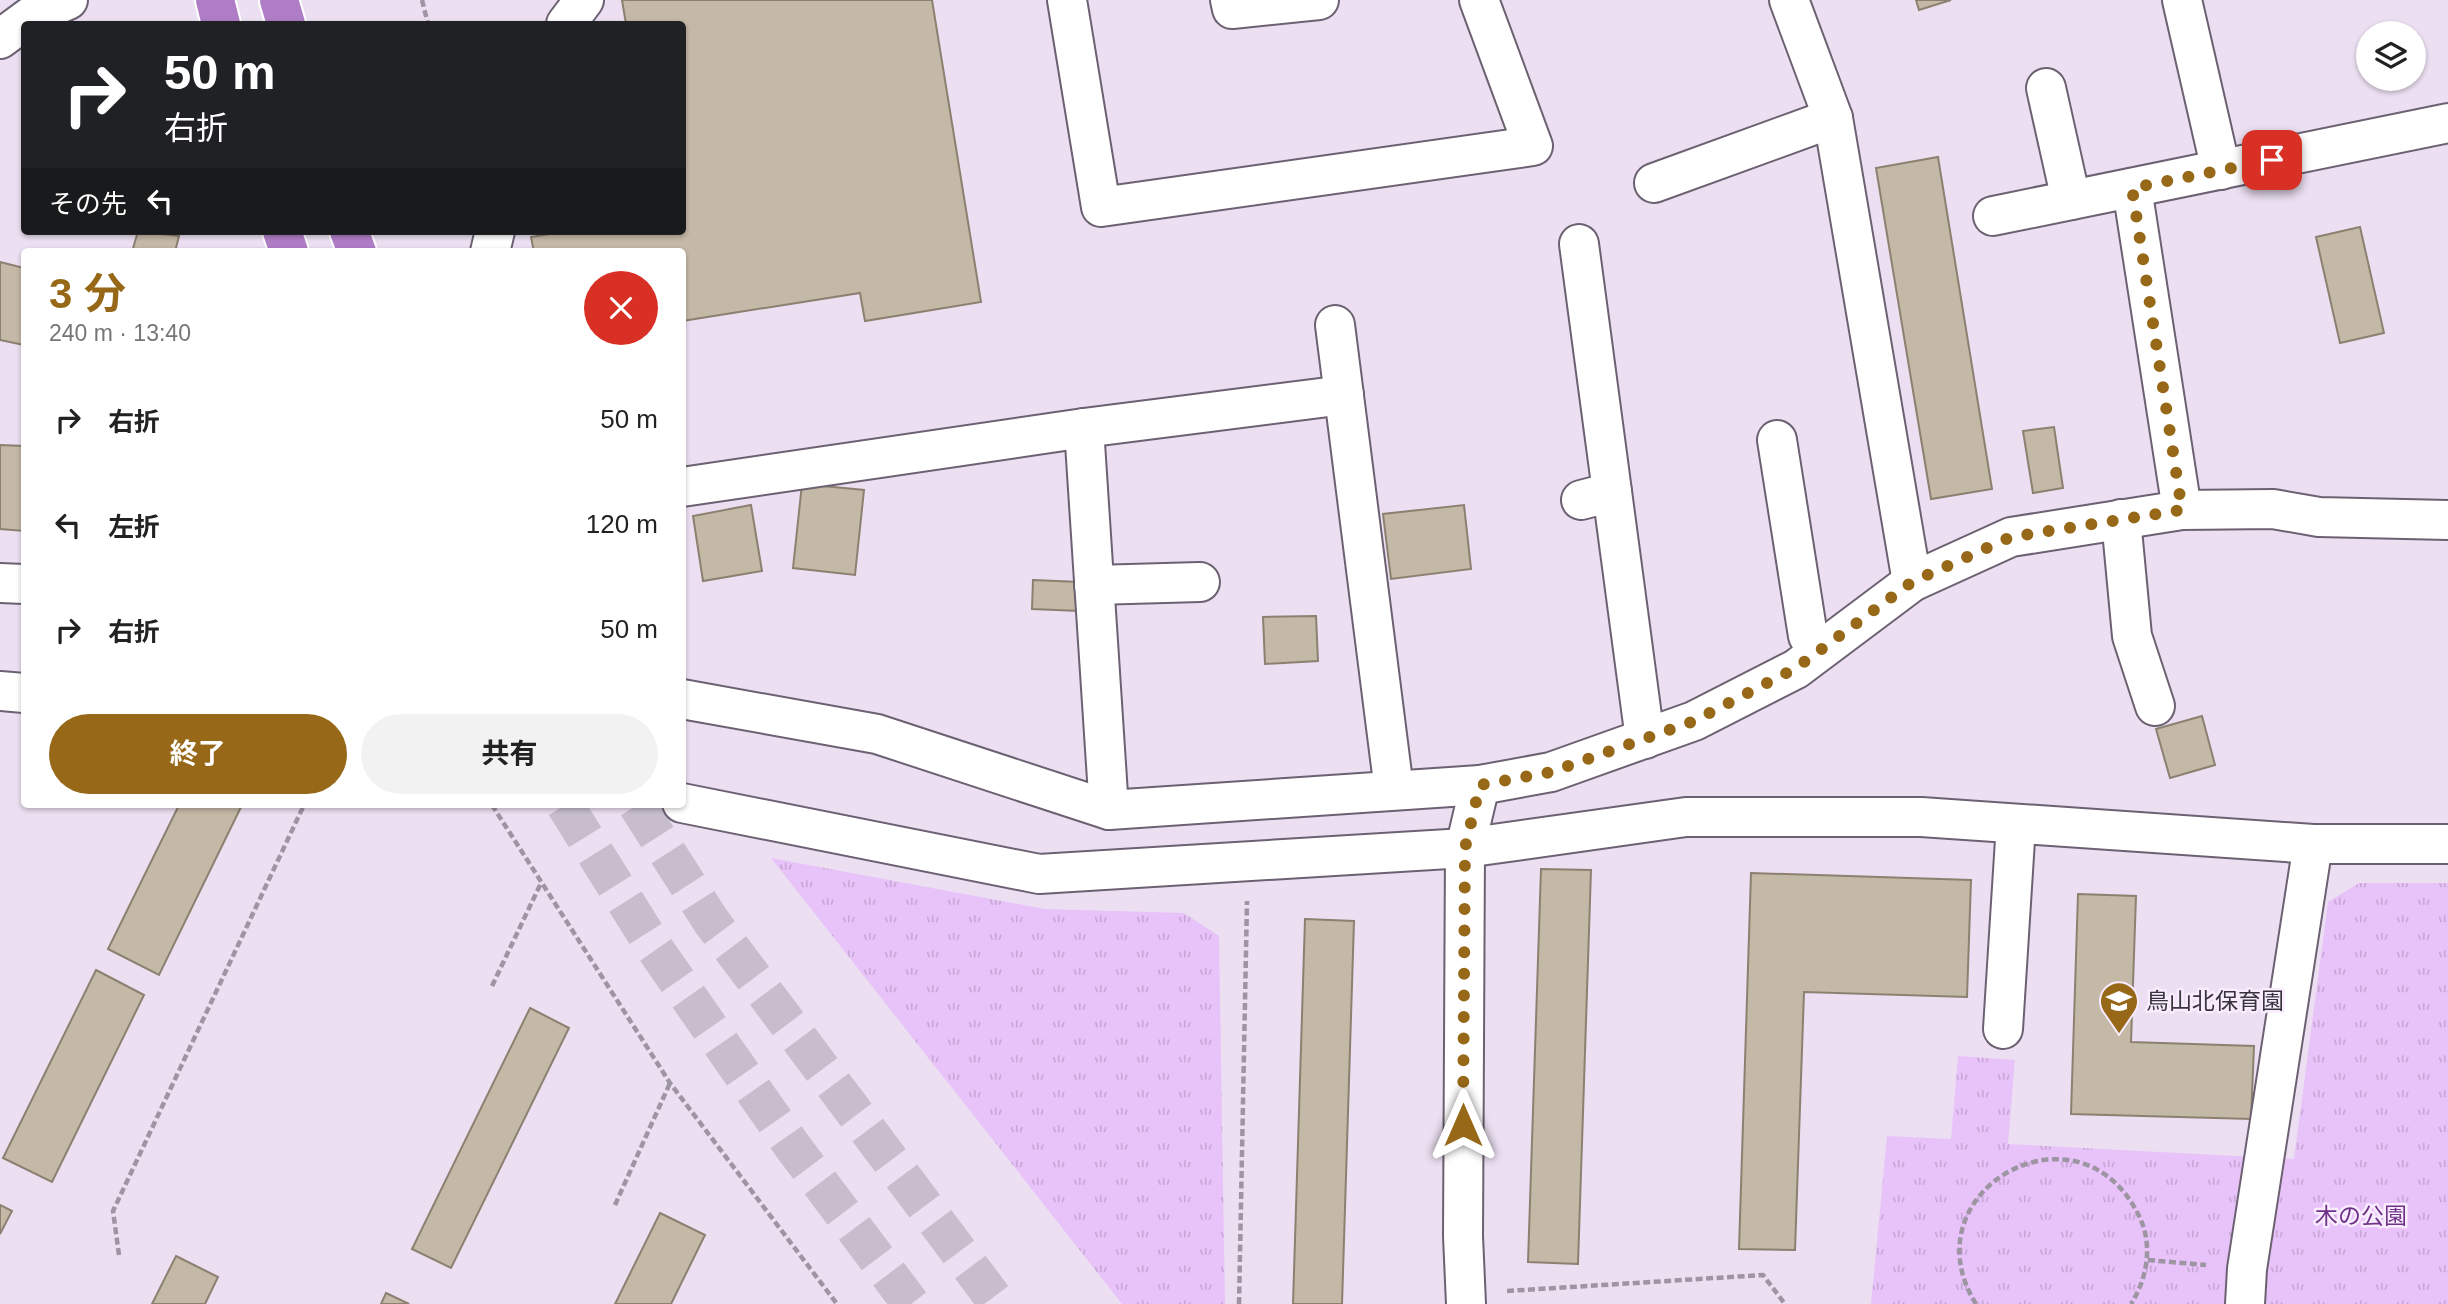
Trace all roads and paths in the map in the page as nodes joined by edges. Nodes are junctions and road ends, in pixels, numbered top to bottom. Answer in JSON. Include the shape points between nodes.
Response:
{"nodes":[{"id":1,"x":68,"y":0,"type":"edge"},
{"id":2,"x":215,"y":0,"type":"edge"},
{"id":3,"x":279,"y":0,"type":"edge"},
{"id":4,"x":422,"y":0,"type":"edge"},
{"id":5,"x":584,"y":0,"type":"edge"},
{"id":6,"x":1067,"y":0,"type":"edge"},
{"id":7,"x":1230,"y":0,"type":"edge"},
{"id":8,"x":1319,"y":0,"type":"edge"},
{"id":9,"x":1479,"y":0,"type":"edge"},
{"id":10,"x":1789,"y":0,"type":"edge"},
{"id":11,"x":2182,"y":0,"type":"edge"},
{"id":12,"x":25,"y":21,"type":"edge"},
{"id":13,"x":220,"y":21,"type":"edge"},
{"id":14,"x":285,"y":21,"type":"edge"},
{"id":15,"x":427,"y":21,"type":"edge"},
{"id":16,"x":568,"y":21,"type":"edge"},
{"id":17,"x":21,"y":24,"type":"edge"},
{"id":18,"x":0,"y":39,"type":"edge"},
{"id":19,"x":2046,"y":88,"type":"dead end"},
{"id":20,"x":1833,"y":118,"type":"junction"},
{"id":21,"x":2448,"y":123,"type":"edge"},
{"id":22,"x":2221,"y":170,"type":"junction"},
{"id":23,"x":1654,"y":183,"type":"dead end"},
{"id":24,"x":2132,"y":188,"type":"junction"},
{"id":25,"x":2071,"y":200,"type":"junction"},
{"id":26,"x":1993,"y":216,"type":"dead end"},
{"id":27,"x":1579,"y":244,"type":"dead end"},
{"id":28,"x":1335,"y":325,"type":"dead end"},
{"id":29,"x":1344,"y":395,"type":"junction"},
{"id":30,"x":1084,"y":428,"type":"junction"},
{"id":31,"x":1777,"y":440,"type":"dead end"},
{"id":32,"x":686,"y":486,"type":"edge"},
{"id":33,"x":2182,"y":510,"type":"junction"},
{"id":34,"x":2121,"y":519,"type":"junction"},
{"id":35,"x":2448,"y":520,"type":"edge"},
{"id":36,"x":1200,"y":582,"type":"dead end"},
{"id":37,"x":1912,"y":582,"type":"junction"},
{"id":38,"x":0,"y":583,"type":"edge"},
{"id":39,"x":21,"y":584,"type":"edge"},
{"id":40,"x":1094,"y":585,"type":"junction"},
{"id":41,"x":1819,"y":652,"type":"junction"},
{"id":42,"x":0,"y":691,"type":"edge"},
{"id":43,"x":21,"y":693,"type":"edge"},
{"id":44,"x":686,"y":700,"type":"edge"},
{"id":45,"x":2155,"y":706,"type":"dead end"},
{"id":46,"x":1645,"y":739,"type":"junction"},
{"id":47,"x":1480,"y":785,"type":"junction"},
{"id":48,"x":1394,"y":790,"type":"junction"},
{"id":49,"x":686,"y":804,"type":"edge"},
{"id":50,"x":303,"y":808,"type":"edge"},
{"id":51,"x":494,"y":808,"type":"edge"},
{"id":52,"x":1109,"y":810,"type":"junction"},
{"id":53,"x":2016,"y":824,"type":"junction"},
{"id":54,"x":2313,"y":844,"type":"junction"},
{"id":55,"x":2448,"y":844,"type":"edge"},
{"id":56,"x":1465,"y":848,"type":"junction"},
{"id":57,"x":1248,"y":861,"type":"junction"},
{"id":58,"x":541,"y":882,"type":"junction"},
{"id":59,"x":492,"y":986,"type":"dead end"},
{"id":60,"x":2003,"y":1029,"type":"dead end"},
{"id":61,"x":670,"y":1083,"type":"junction"},
{"id":62,"x":615,"y":1205,"type":"dead end"},
{"id":63,"x":119,"y":1255,"type":"dead end"},
{"id":64,"x":2148,"y":1260,"type":"junction"},
{"id":65,"x":2246,"y":1287,"type":"edge"},
{"id":66,"x":1465,"y":1299,"type":"edge"},
{"id":67,"x":837,"y":1304,"type":"edge"},
{"id":68,"x":1239,"y":1304,"type":"edge"},
{"id":69,"x":1785,"y":1304,"type":"edge"},
{"id":70,"x":1976,"y":1304,"type":"edge"},
{"id":71,"x":2131,"y":1304,"type":"edge"}],
"edges":[{"from":1,"to":12,"type":"street"},
{"from":2,"to":13,"type":"highway"},
{"from":3,"to":14,"type":"highway"},
{"from":4,"to":15,"type":"path"},
{"from":5,"to":16,"type":"street"},
{"from":6,"to":9,"type":"street","via":[[1101,207],[1533,146]]},
{"from":7,"to":8,"type":"street","via":[[1232,9]]},
{"from":10,"to":20,"type":"street"},
{"from":11,"to":22,"type":"street"},
{"from":17,"to":18,"type":"street"},
{"from":19,"to":25,"type":"street"},
{"from":20,"to":23,"type":"street"},
{"from":20,"to":37,"type":"street"},
{"from":21,"to":22,"type":"street"},
{"from":22,"to":24,"type":"street"},
{"from":24,"to":25,"type":"street"},
{"from":24,"to":33,"type":"street"},
{"from":25,"to":26,"type":"street"},
{"from":27,"to":46,"type":"street","via":[[1596,496]]},
{"from":28,"to":29,"type":"street"},
{"from":29,"to":30,"type":"street"},
{"from":29,"to":48,"type":"street"},
{"from":30,"to":32,"type":"street"},
{"from":30,"to":40,"type":"street"},
{"from":31,"to":41,"type":"street","via":[[1808,636]]},
{"from":33,"to":34,"type":"street"},
{"from":33,"to":35,"type":"street","via":[[2273,509],[2319,517]]},
{"from":34,"to":37,"type":"street","via":[[2011,537]]},
{"from":34,"to":45,"type":"street","via":[[2132,636]]},
{"from":36,"to":40,"type":"street"},
{"from":37,"to":41,"type":"street"},
{"from":38,"to":39,"type":"street"},
{"from":40,"to":52,"type":"street"},
{"from":41,"to":46,"type":"street","via":[[1694,721]]},
{"from":42,"to":43,"type":"street"},
{"from":44,"to":52,"type":"street","via":[[877,734]]},
{"from":46,"to":47,"type":"street","via":[[1551,772]]},
{"from":47,"to":48,"type":"street"},
{"from":47,"to":56,"type":"street"},
{"from":48,"to":52,"type":"street"},
{"from":49,"to":57,"type":"street","via":[[1039,874]]},
{"from":50,"to":63,"type":"path","via":[[113,1211]]},
{"from":51,"to":58,"type":"path"},
{"from":53,"to":54,"type":"street"},
{"from":53,"to":56,"type":"street","via":[[1921,817],[1686,817]]},
{"from":53,"to":60,"type":"street"},
{"from":54,"to":55,"type":"street"},
{"from":54,"to":65,"type":"street"},
{"from":56,"to":57,"type":"street"},
{"from":56,"to":66,"type":"street"},
{"from":57,"to":68,"type":"path"},
{"from":58,"to":59,"type":"path"},
{"from":58,"to":61,"type":"path"},
{"from":61,"to":62,"type":"path"},
{"from":61,"to":67,"type":"path"},
{"from":64,"to":65,"type":"path"},
{"from":64,"to":70,"type":"path","via":[[2144,1228],[2131,1199],[2109,1175],[2080,1161],[2050,1158],[2021,1164],[1994,1179],[1974,1202],[1962,1229],[1959,1260],[1966,1289]]},
{"from":64,"to":71,"type":"path","via":[[2140,1291]]},
{"from":66,"to":69,"type":"path","via":[[1763,1275]]}]}
